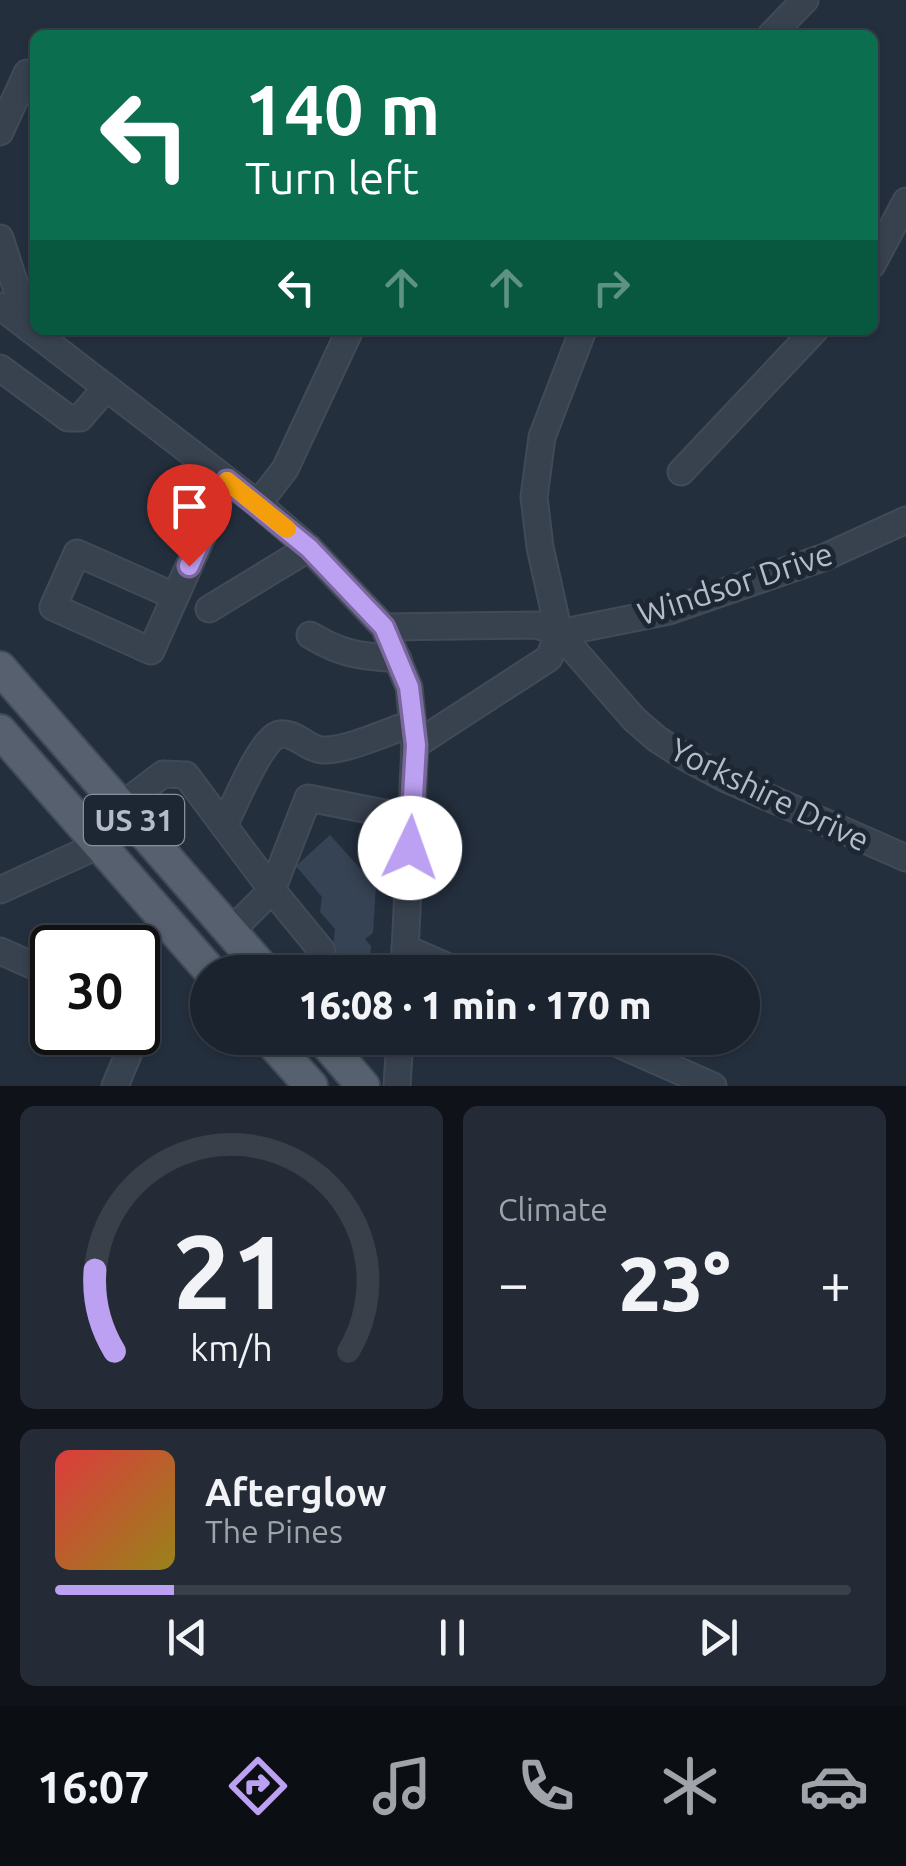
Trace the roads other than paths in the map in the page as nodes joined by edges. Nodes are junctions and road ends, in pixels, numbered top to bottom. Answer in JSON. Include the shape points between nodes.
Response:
{"nodes":[{"id":1,"x":805,"y":0,"type":"edge"},
{"id":2,"x":776,"y":30,"type":"edge"},
{"id":3,"x":30,"y":74,"type":"edge"},
{"id":4,"x":0,"y":132,"type":"edge"},
{"id":5,"x":906,"y":201,"type":"edge"},
{"id":6,"x":898,"y":237,"type":"edge"},
{"id":7,"x":0,"y":238,"type":"edge"},
{"id":8,"x":878,"y":259,"type":"edge"},
{"id":9,"x":0,"y":306,"type":"edge"},
{"id":10,"x":30,"y":322,"type":"edge"},
{"id":11,"x":30,"y":327,"type":"edge"},
{"id":12,"x":41,"y":335,"type":"edge"},
{"id":13,"x":348,"y":335,"type":"edge"},
{"id":14,"x":581,"y":335,"type":"edge"},
{"id":15,"x":811,"y":335,"type":"edge"},
{"id":16,"x":0,"y":368,"type":"edge"},
{"id":17,"x":106,"y":388,"type":"junction"},
{"id":18,"x":681,"y":472,"type":"dead end"},
{"id":19,"x":227,"y":481,"type":"junction"},
{"id":20,"x":258,"y":504,"type":"junction"},
{"id":21,"x":906,"y":520,"type":"edge"},
{"id":22,"x":309,"y":548,"type":"junction"},
{"id":23,"x":174,"y":596,"type":"junction"},
{"id":24,"x":209,"y":608,"type":"dead end"},
{"id":25,"x":384,"y":627,"type":"junction"},
{"id":26,"x":559,"y":632,"type":"junction"},
{"id":27,"x":310,"y":634,"type":"dead end"},
{"id":28,"x":398,"y":659,"type":"junction"},
{"id":29,"x":0,"y":668,"type":"edge"},
{"id":30,"x":0,"y":731,"type":"edge"},
{"id":31,"x":414,"y":734,"type":"junction"},
{"id":32,"x":121,"y":806,"type":"junction"},
{"id":33,"x":412,"y":814,"type":"junction"},
{"id":34,"x":224,"y":826,"type":"junction"},
{"id":35,"x":99,"y":845,"type":"junction"},
{"id":36,"x":906,"y":858,"type":"edge"},
{"id":37,"x":0,"y":889,"type":"edge"},
{"id":38,"x":272,"y":890,"type":"junction"},
{"id":39,"x":231,"y":931,"type":"junction"},
{"id":40,"x":322,"y":950,"type":"dead end"},
{"id":41,"x":0,"y":951,"type":"edge"},
{"id":42,"x":196,"y":955,"type":"edge"},
{"id":43,"x":251,"y":955,"type":"edge"},
{"id":44,"x":404,"y":955,"type":"edge"},
{"id":45,"x":30,"y":964,"type":"edge"},
{"id":46,"x":128,"y":1055,"type":"edge"},
{"id":47,"x":283,"y":1055,"type":"edge"},
{"id":48,"x":337,"y":1055,"type":"edge"},
{"id":49,"x":399,"y":1055,"type":"edge"},
{"id":50,"x":644,"y":1055,"type":"edge"},
{"id":51,"x":114,"y":1086,"type":"edge"},
{"id":52,"x":311,"y":1086,"type":"edge"},
{"id":53,"x":363,"y":1086,"type":"edge"},
{"id":54,"x":397,"y":1086,"type":"edge"},
{"id":55,"x":714,"y":1086,"type":"edge"}],
"edges":[{"from":1,"to":2,"type":"street"},
{"from":3,"to":4,"type":"street"},
{"from":5,"to":6,"type":"street"},
{"from":6,"to":8,"type":"street"},
{"from":7,"to":10,"type":"street"},
{"from":9,"to":11,"type":"street"},
{"from":12,"to":17,"type":"street"},
{"from":13,"to":20,"type":"street","via":[[285,469]]},
{"from":14,"to":26,"type":"street","via":[[542,437],[534,497]]},
{"from":15,"to":18,"type":"street"},
{"from":16,"to":17,"type":"street","via":[[68,418],[80,418]]},
{"from":17,"to":19,"type":"street"},
{"from":19,"to":20,"type":"street"},
{"from":19,"to":23,"type":"street"},
{"from":20,"to":22,"type":"street"},
{"from":21,"to":26,"type":"street","name":"Windsor Drive","via":[[825,557],[669,610]]},
{"from":22,"to":24,"type":"street"},
{"from":22,"to":25,"type":"street"},
{"from":23,"to":23,"type":"street","via":[[76,552],[52,607],[151,651]]},
{"from":25,"to":26,"type":"street","name":"Windsor Drive","via":[[537,625]]},
{"from":25,"to":28,"type":"street"},
{"from":26,"to":31,"type":"street","via":[[549,658]]},
{"from":26,"to":36,"type":"street","name":"Yorkshire Drive","via":[[634,719],[671,748]]},
{"from":27,"to":28,"type":"street","via":[[334,650]]},
{"from":28,"to":31,"type":"street"},
{"from":29,"to":32,"type":"main road","number":"US 31"},
{"from":30,"to":35,"type":"main road","number":"US 31"},
{"from":31,"to":33,"type":"street"},
{"from":31,"to":34,"type":"street","via":[[323,750],[278,734],[261,751]]},
{"from":32,"to":34,"type":"street","via":[[164,774],[186,776]]},
{"from":32,"to":35,"type":"street"},
{"from":32,"to":39,"type":"main road","number":"US 31"},
{"from":33,"to":38,"type":"street","via":[[308,798]]},
{"from":33,"to":44,"type":"street"},
{"from":34,"to":38,"type":"street"},
{"from":35,"to":37,"type":"street"},
{"from":35,"to":42,"type":"main road","number":"US 31"},
{"from":38,"to":39,"type":"street"},
{"from":38,"to":40,"type":"street"},
{"from":39,"to":43,"type":"main road","number":"US 31"},
{"from":41,"to":45,"type":"street"},
{"from":46,"to":51,"type":"street"},
{"from":47,"to":52,"type":"main road"},
{"from":48,"to":53,"type":"main road"},
{"from":49,"to":54,"type":"street"},
{"from":50,"to":55,"type":"street"}]}
